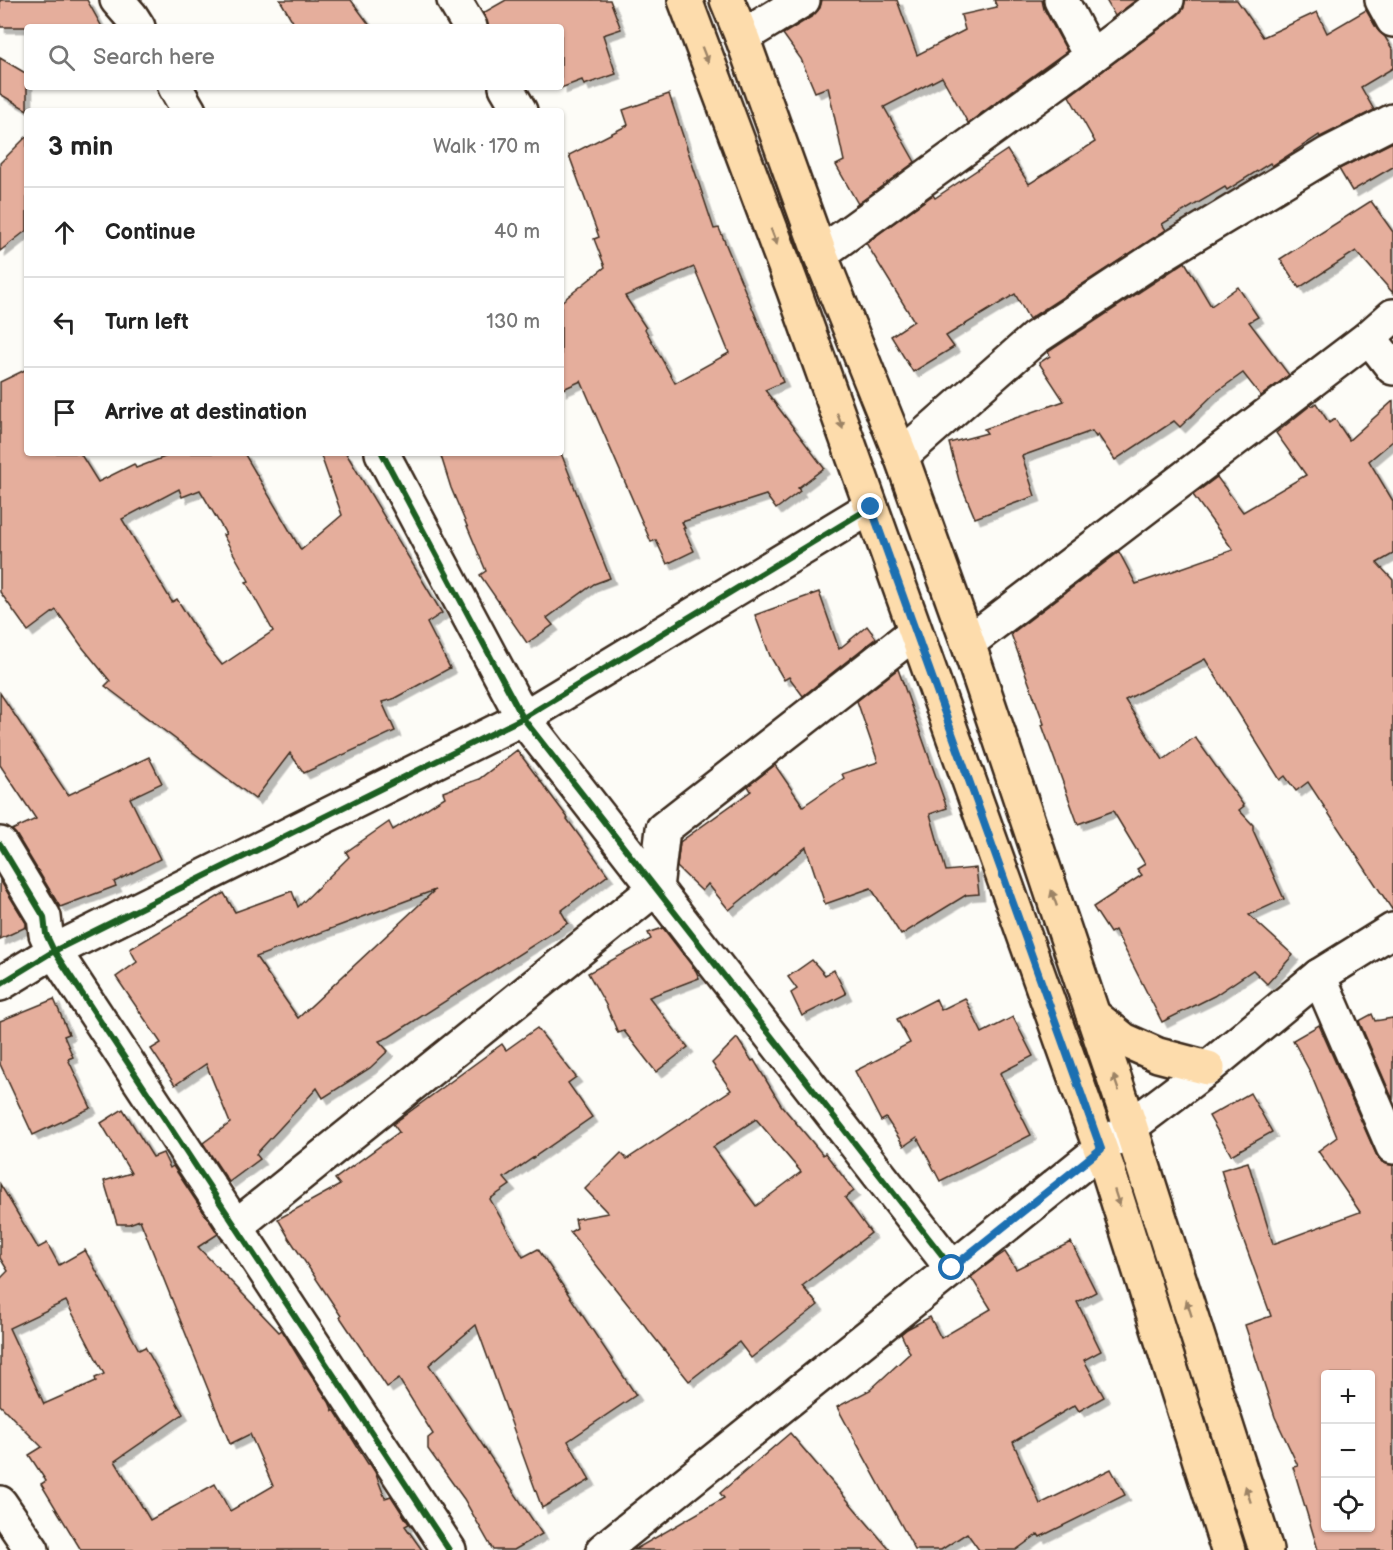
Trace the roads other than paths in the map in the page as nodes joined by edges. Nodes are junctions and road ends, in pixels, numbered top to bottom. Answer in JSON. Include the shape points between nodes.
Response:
{"nodes":[{"id":1,"x":117,"y":0,"type":"edge"},
{"id":2,"x":454,"y":0,"type":"edge"},
{"id":3,"x":685,"y":0,"type":"edge"},
{"id":4,"x":727,"y":0,"type":"edge"},
{"id":5,"x":803,"y":0,"type":"edge"},
{"id":6,"x":1060,"y":0,"type":"edge"},
{"id":7,"x":1167,"y":0,"type":"edge"},
{"id":8,"x":1382,"y":0,"type":"edge"},
{"id":9,"x":1393,"y":20,"type":"edge"},
{"id":10,"x":136,"y":24,"type":"edge"},
{"id":11,"x":468,"y":24,"type":"edge"},
{"id":12,"x":742,"y":37,"type":"junction"},
{"id":13,"x":1091,"y":57,"type":"junction"},
{"id":14,"x":177,"y":90,"type":"edge"},
{"id":15,"x":508,"y":90,"type":"edge"},
{"id":16,"x":187,"y":108,"type":"edge"},
{"id":17,"x":518,"y":108,"type":"edge"},
{"id":18,"x":1393,"y":121,"type":"edge"},
{"id":19,"x":820,"y":254,"type":"junction"},
{"id":20,"x":1393,"y":316,"type":"edge"},
{"id":21,"x":1369,"y":337,"type":"junction"},
{"id":22,"x":1393,"y":368,"type":"edge"},
{"id":23,"x":384,"y":456,"type":"edge"},
{"id":24,"x":901,"y":456,"type":"junction"},
{"id":25,"x":871,"y":507,"type":"junction"},
{"id":26,"x":915,"y":632,"type":"junction"},
{"id":27,"x":968,"y":643,"type":"junction"},
{"id":28,"x":523,"y":718,"type":"junction"},
{"id":29,"x":0,"y":844,"type":"edge"},
{"id":30,"x":656,"y":888,"type":"junction"},
{"id":31,"x":1393,"y":930,"type":"edge"},
{"id":32,"x":54,"y":951,"type":"junction"},
{"id":33,"x":1319,"y":976,"type":"junction"},
{"id":34,"x":0,"y":984,"type":"edge"},
{"id":35,"x":1093,"y":1015,"type":"junction"},
{"id":36,"x":1208,"y":1068,"type":"junction"},
{"id":37,"x":1131,"y":1128,"type":"junction"},
{"id":38,"x":1393,"y":1147,"type":"edge"},
{"id":39,"x":1101,"y":1149,"type":"junction"},
{"id":40,"x":235,"y":1227,"type":"junction"},
{"id":41,"x":952,"y":1268,"type":"junction"},
{"id":42,"x":0,"y":1503,"type":"edge"},
{"id":43,"x":32,"y":1550,"type":"edge"},
{"id":44,"x":449,"y":1550,"type":"edge"},
{"id":45,"x":603,"y":1550,"type":"edge"},
{"id":46,"x":1228,"y":1550,"type":"edge"},
{"id":47,"x":1266,"y":1550,"type":"edge"}],
"edges":[{"from":1,"to":10,"type":"street"},
{"from":2,"to":11,"type":"street"},
{"from":3,"to":25,"type":"main road","one_way":true},
{"from":4,"to":12,"type":"main road"},
{"from":5,"to":12,"type":"street"},
{"from":6,"to":13,"type":"street"},
{"from":7,"to":13,"type":"street"},
{"from":8,"to":9,"type":"street"},
{"from":12,"to":19,"type":"main road"},
{"from":13,"to":19,"type":"street"},
{"from":14,"to":16,"type":"street"},
{"from":15,"to":17,"type":"street"},
{"from":18,"to":24,"type":"street","via":[[1328,154],[1158,256],[1035,338]]},
{"from":19,"to":24,"type":"main road"},
{"from":20,"to":21,"type":"street"},
{"from":21,"to":22,"type":"street"},
{"from":21,"to":27,"type":"street"},
{"from":23,"to":28,"type":"street"},
{"from":24,"to":27,"type":"main road"},
{"from":25,"to":26,"type":"main road"},
{"from":25,"to":28,"type":"street"},
{"from":26,"to":30,"type":"street","via":[[663,829]]},
{"from":26,"to":39,"type":"main road"},
{"from":35,"to":27,"type":"main road","one_way":true},
{"from":28,"to":30,"type":"street"},
{"from":28,"to":32,"type":"street"},
{"from":29,"to":32,"type":"street","via":[[44,917]]},
{"from":30,"to":40,"type":"street"},
{"from":30,"to":41,"type":"street"},
{"from":31,"to":33,"type":"street"},
{"from":32,"to":34,"type":"street"},
{"from":32,"to":40,"type":"street"},
{"from":33,"to":36,"type":"street"},
{"from":33,"to":38,"type":"street"},
{"from":35,"to":36,"type":"main road","via":[[1124,1040],[1158,1055]]},
{"from":37,"to":35,"type":"main road","one_way":true},
{"from":36,"to":37,"type":"street"},
{"from":37,"to":39,"type":"street"},
{"from":47,"to":37,"type":"main road","one_way":true},
{"from":39,"to":41,"type":"street"},
{"from":39,"to":46,"type":"main road","one_way":true},
{"from":40,"to":44,"type":"street"},
{"from":41,"to":45,"type":"street"},
{"from":42,"to":43,"type":"street"}]}
